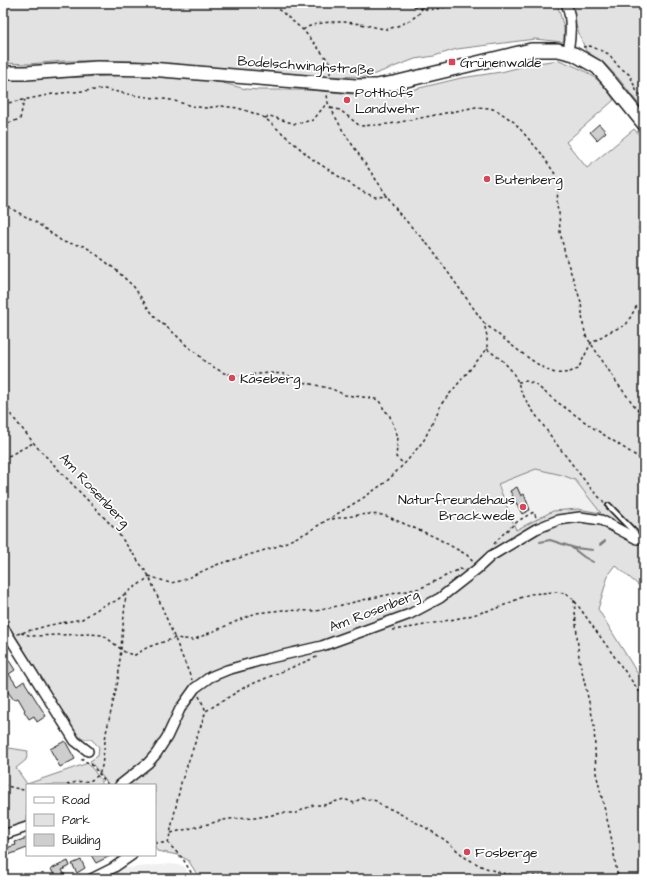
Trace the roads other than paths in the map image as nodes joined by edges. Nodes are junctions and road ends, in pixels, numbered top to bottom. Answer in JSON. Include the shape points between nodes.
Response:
{"nodes":[{"id":1,"x":566,"y":3,"type":"edge"},
{"id":2,"x":569,"y":49,"type":"junction"},
{"id":3,"x":3,"y":73,"type":"edge"},
{"id":4,"x":644,"y":124,"type":"edge"},
{"id":5,"x":609,"y":506,"type":"road end"},
{"id":6,"x":637,"y":539,"type":"joint"},
{"id":7,"x":3,"y":626,"type":"edge"},
{"id":8,"x":88,"y":751,"type":"road end"},
{"id":9,"x":122,"y":784,"type":"edge"},
{"id":10,"x":26,"y":827,"type":"edge"},
{"id":11,"x":3,"y":835,"type":"edge"},
{"id":12,"x":131,"y":856,"type":"edge"},
{"id":13,"x":91,"y":879,"type":"edge"}],
"edges":[{"from":1,"to":2,"type":"street","via":[[569,17]]},
{"from":2,"to":3,"type":"street","name":"Bodelschwinghstraße","via":[[531,50],[377,86],[115,68]]},
{"from":2,"to":4,"type":"street","name":"Bodelschwinghstraße","via":[[597,67]]},
{"from":5,"to":6,"type":"lane","via":[[635,533]]},
{"from":6,"to":9,"type":"street","name":"Am Rosenberg","via":[[601,520],[580,517],[558,520],[536,529],[491,556],[440,598],[410,614],[322,646],[227,670],[210,677],[195,688],[156,754]]},
{"from":7,"to":8,"type":"street","via":[[75,741]]},
{"from":10,"to":11,"type":"street"},
{"from":12,"to":13,"type":"street"}]}
